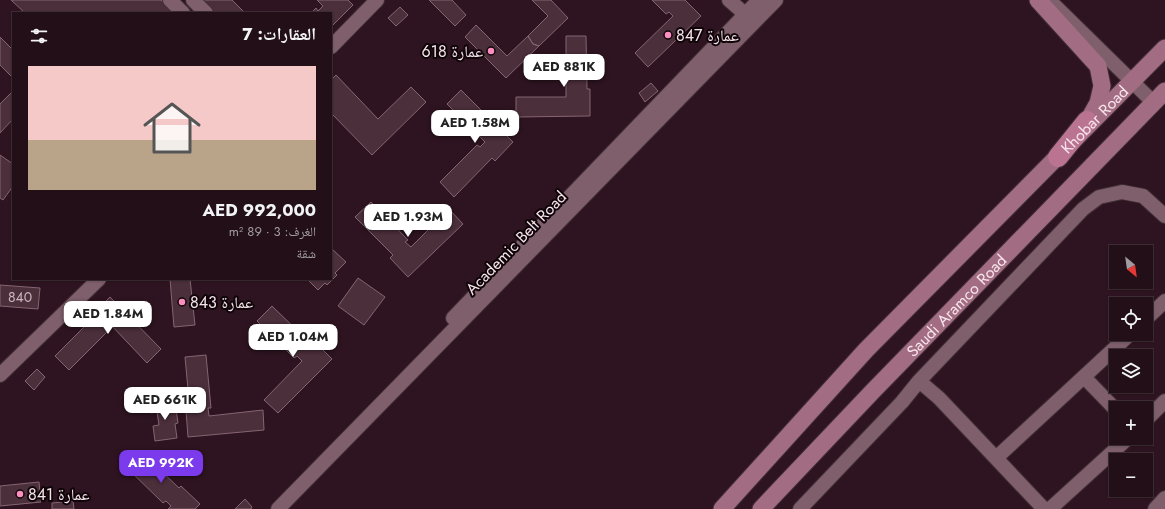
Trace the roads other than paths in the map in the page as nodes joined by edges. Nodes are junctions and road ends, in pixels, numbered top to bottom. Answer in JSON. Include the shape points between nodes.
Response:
{"nodes":[{"id":1,"x":170,"y":0,"type":"edge"},
{"id":2,"x":193,"y":0,"type":"edge"},
{"id":3,"x":377,"y":0,"type":"edge"},
{"id":4,"x":729,"y":0,"type":"edge"},
{"id":5,"x":759,"y":0,"type":"edge"},
{"id":6,"x":776,"y":0,"type":"edge"},
{"id":7,"x":1038,"y":0,"type":"edge"},
{"id":8,"x":1049,"y":0,"type":"edge"},
{"id":9,"x":182,"y":12,"type":"edge"},
{"id":10,"x":205,"y":12,"type":"edge"},
{"id":11,"x":745,"y":14,"type":"junction"},
{"id":12,"x":332,"y":46,"type":"edge"},
{"id":13,"x":1165,"y":48,"type":"edge"},
{"id":14,"x":1132,"y":83,"type":"junction"},
{"id":15,"x":1160,"y":97,"type":"edge"},
{"id":16,"x":1087,"y":121,"type":"joint"},
{"id":17,"x":1058,"y":157,"type":"junction"},
{"id":18,"x":1165,"y":216,"type":"edge"},
{"id":19,"x":98,"y":280,"type":"edge"},
{"id":20,"x":1165,"y":302,"type":"edge"},
{"id":21,"x":1153,"y":313,"type":"edge"},
{"id":22,"x":1123,"y":341,"type":"edge"},
{"id":23,"x":0,"y":375,"type":"edge"},
{"id":24,"x":1084,"y":377,"type":"junction"},
{"id":25,"x":919,"y":381,"type":"junction"},
{"id":26,"x":1109,"y":403,"type":"edge"},
{"id":27,"x":1164,"y":404,"type":"edge"},
{"id":28,"x":1153,"y":414,"type":"edge"},
{"id":29,"x":1120,"y":445,"type":"edge"},
{"id":30,"x":996,"y":458,"type":"junction"},
{"id":31,"x":1165,"y":498,"type":"edge"},
{"id":32,"x":269,"y":509,"type":"edge"},
{"id":33,"x":278,"y":509,"type":"edge"},
{"id":34,"x":722,"y":509,"type":"edge"},
{"id":35,"x":761,"y":509,"type":"edge"},
{"id":36,"x":800,"y":509,"type":"edge"},
{"id":37,"x":1044,"y":509,"type":"edge"},
{"id":38,"x":1050,"y":509,"type":"edge"},
{"id":39,"x":1155,"y":509,"type":"edge"}],
"edges":[{"from":1,"to":9,"type":"street"},
{"from":2,"to":10,"type":"street"},
{"from":3,"to":12,"type":"street"},
{"from":4,"to":11,"type":"street"},
{"from":5,"to":11,"type":"street","name":"Academic Belt Road"},
{"from":6,"to":33,"type":"street","name":"Academic Belt Road"},
{"from":7,"to":16,"type":"main road","via":[[1098,66],[1102,86],[1098,103]]},
{"from":8,"to":14,"type":"street"},
{"from":11,"to":32,"type":"street","name":"Academic Belt Road"},
{"from":13,"to":14,"type":"main road","name":"Khobar Road"},
{"from":14,"to":15,"type":"street"},
{"from":14,"to":17,"type":"main road","name":"Khobar Road"},
{"from":15,"to":35,"type":"main road","name":"Saudi Aramco Road"},
{"from":16,"to":17,"type":"highway"},
{"from":17,"to":34,"type":"main road","name":"Saudi Aramco Road","via":[[866,350]]},
{"from":18,"to":25,"type":"street","via":[[1143,196],[1122,192],[1099,197],[1083,209]]},
{"from":19,"to":23,"type":"street"},
{"from":20,"to":21,"type":"street"},
{"from":22,"to":24,"type":"street"},
{"from":24,"to":26,"type":"street"},
{"from":24,"to":30,"type":"street"},
{"from":25,"to":30,"type":"street","via":[[939,398]]},
{"from":25,"to":36,"type":"street"},
{"from":27,"to":28,"type":"street"},
{"from":29,"to":38,"type":"street"},
{"from":30,"to":37,"type":"street"},
{"from":31,"to":39,"type":"street"}]}
